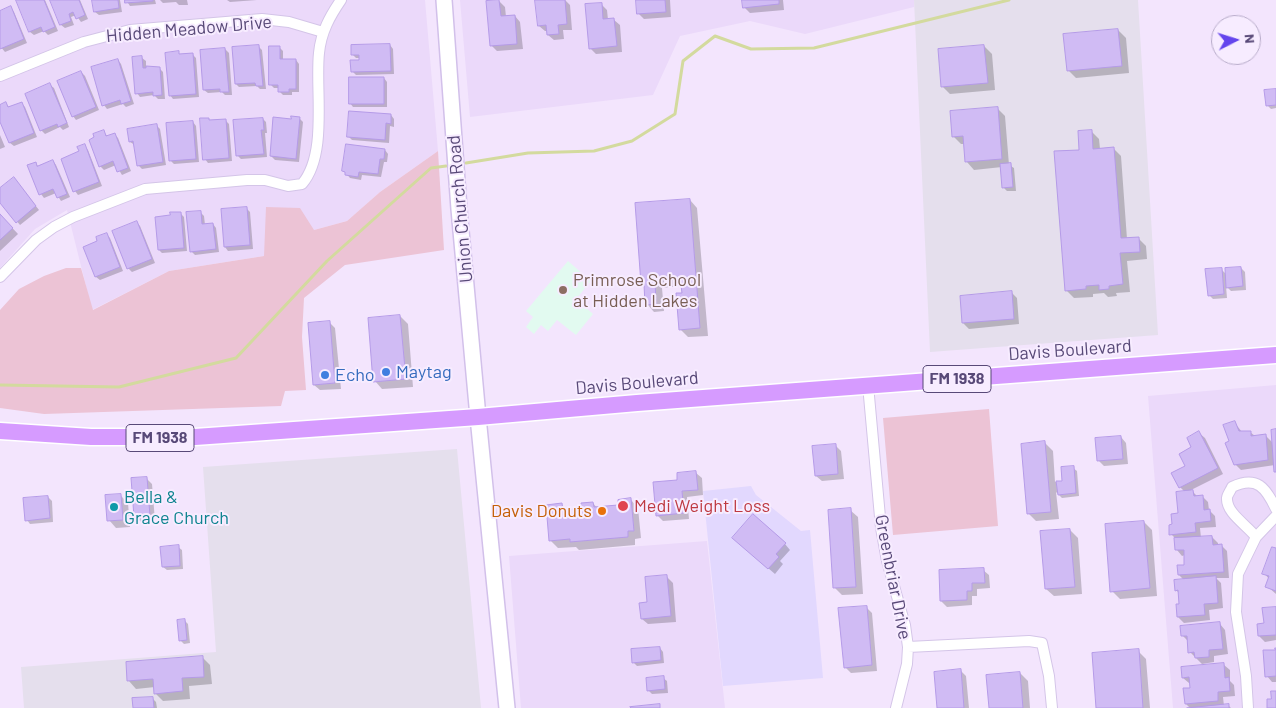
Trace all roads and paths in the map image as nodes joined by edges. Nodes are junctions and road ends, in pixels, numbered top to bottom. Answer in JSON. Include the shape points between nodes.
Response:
{"nodes":[{"id":1,"x":341,"y":0,"type":"edge"},
{"id":2,"x":348,"y":0,"type":"edge"},
{"id":3,"x":444,"y":0,"type":"edge"},
{"id":4,"x":329,"y":19,"type":"junction"},
{"id":5,"x":323,"y":32,"type":"junction"},
{"id":6,"x":0,"y":76,"type":"edge"},
{"id":7,"x":0,"y":277,"type":"edge"},
{"id":8,"x":1276,"y":355,"type":"edge"},
{"id":9,"x":868,"y":385,"type":"junction"},
{"id":10,"x":478,"y":417,"type":"junction"},
{"id":11,"x":0,"y":431,"type":"edge"},
{"id":12,"x":1276,"y":509,"type":"edge"},
{"id":13,"x":1276,"y":516,"type":"edge"},
{"id":14,"x":1256,"y":536,"type":"junction"},
{"id":15,"x":908,"y":647,"type":"junction"},
{"id":16,"x":507,"y":708,"type":"edge"},
{"id":17,"x":896,"y":708,"type":"edge"},
{"id":18,"x":1052,"y":708,"type":"edge"},
{"id":19,"x":1248,"y":708,"type":"edge"}],
"edges":[{"from":1,"to":4,"type":"street"},
{"from":2,"to":4,"type":"street"},
{"from":3,"to":10,"type":"street","name":"Union Church Road"},
{"from":4,"to":5,"type":"street"},
{"from":5,"to":6,"type":"street","name":"Hidden Meadow Drive","via":[[289,22],[262,20],[130,30],[84,42]]},
{"from":5,"to":7,"type":"street","via":[[318,54],[318,135],[311,170],[302,184],[288,186],[266,180],[247,180],[145,188],[54,227],[36,240]]},
{"from":8,"to":9,"type":"main road","name":"Davis Boulevard","number":"FM 1938"},
{"from":9,"to":10,"type":"main road","name":"Davis Boulevard","number":"FM 1938"},
{"from":9,"to":15,"type":"street","name":"Greenbriar Drive","via":[[881,528]]},
{"from":10,"to":11,"type":"main road","name":"Davis Boulevard","number":"FM 1938","via":[[180,438]]},
{"from":10,"to":16,"type":"street","name":"Union Church Road"},
{"from":12,"to":14,"type":"street","via":[[1264,487],[1252,482],[1232,487],[1227,498],[1230,511]]},
{"from":13,"to":14,"type":"street"},
{"from":14,"to":19,"type":"street","via":[[1238,574],[1236,594]]},
{"from":15,"to":17,"type":"street","name":"Greenbriar Drive"},
{"from":15,"to":18,"type":"street","via":[[1042,643]]}]}
